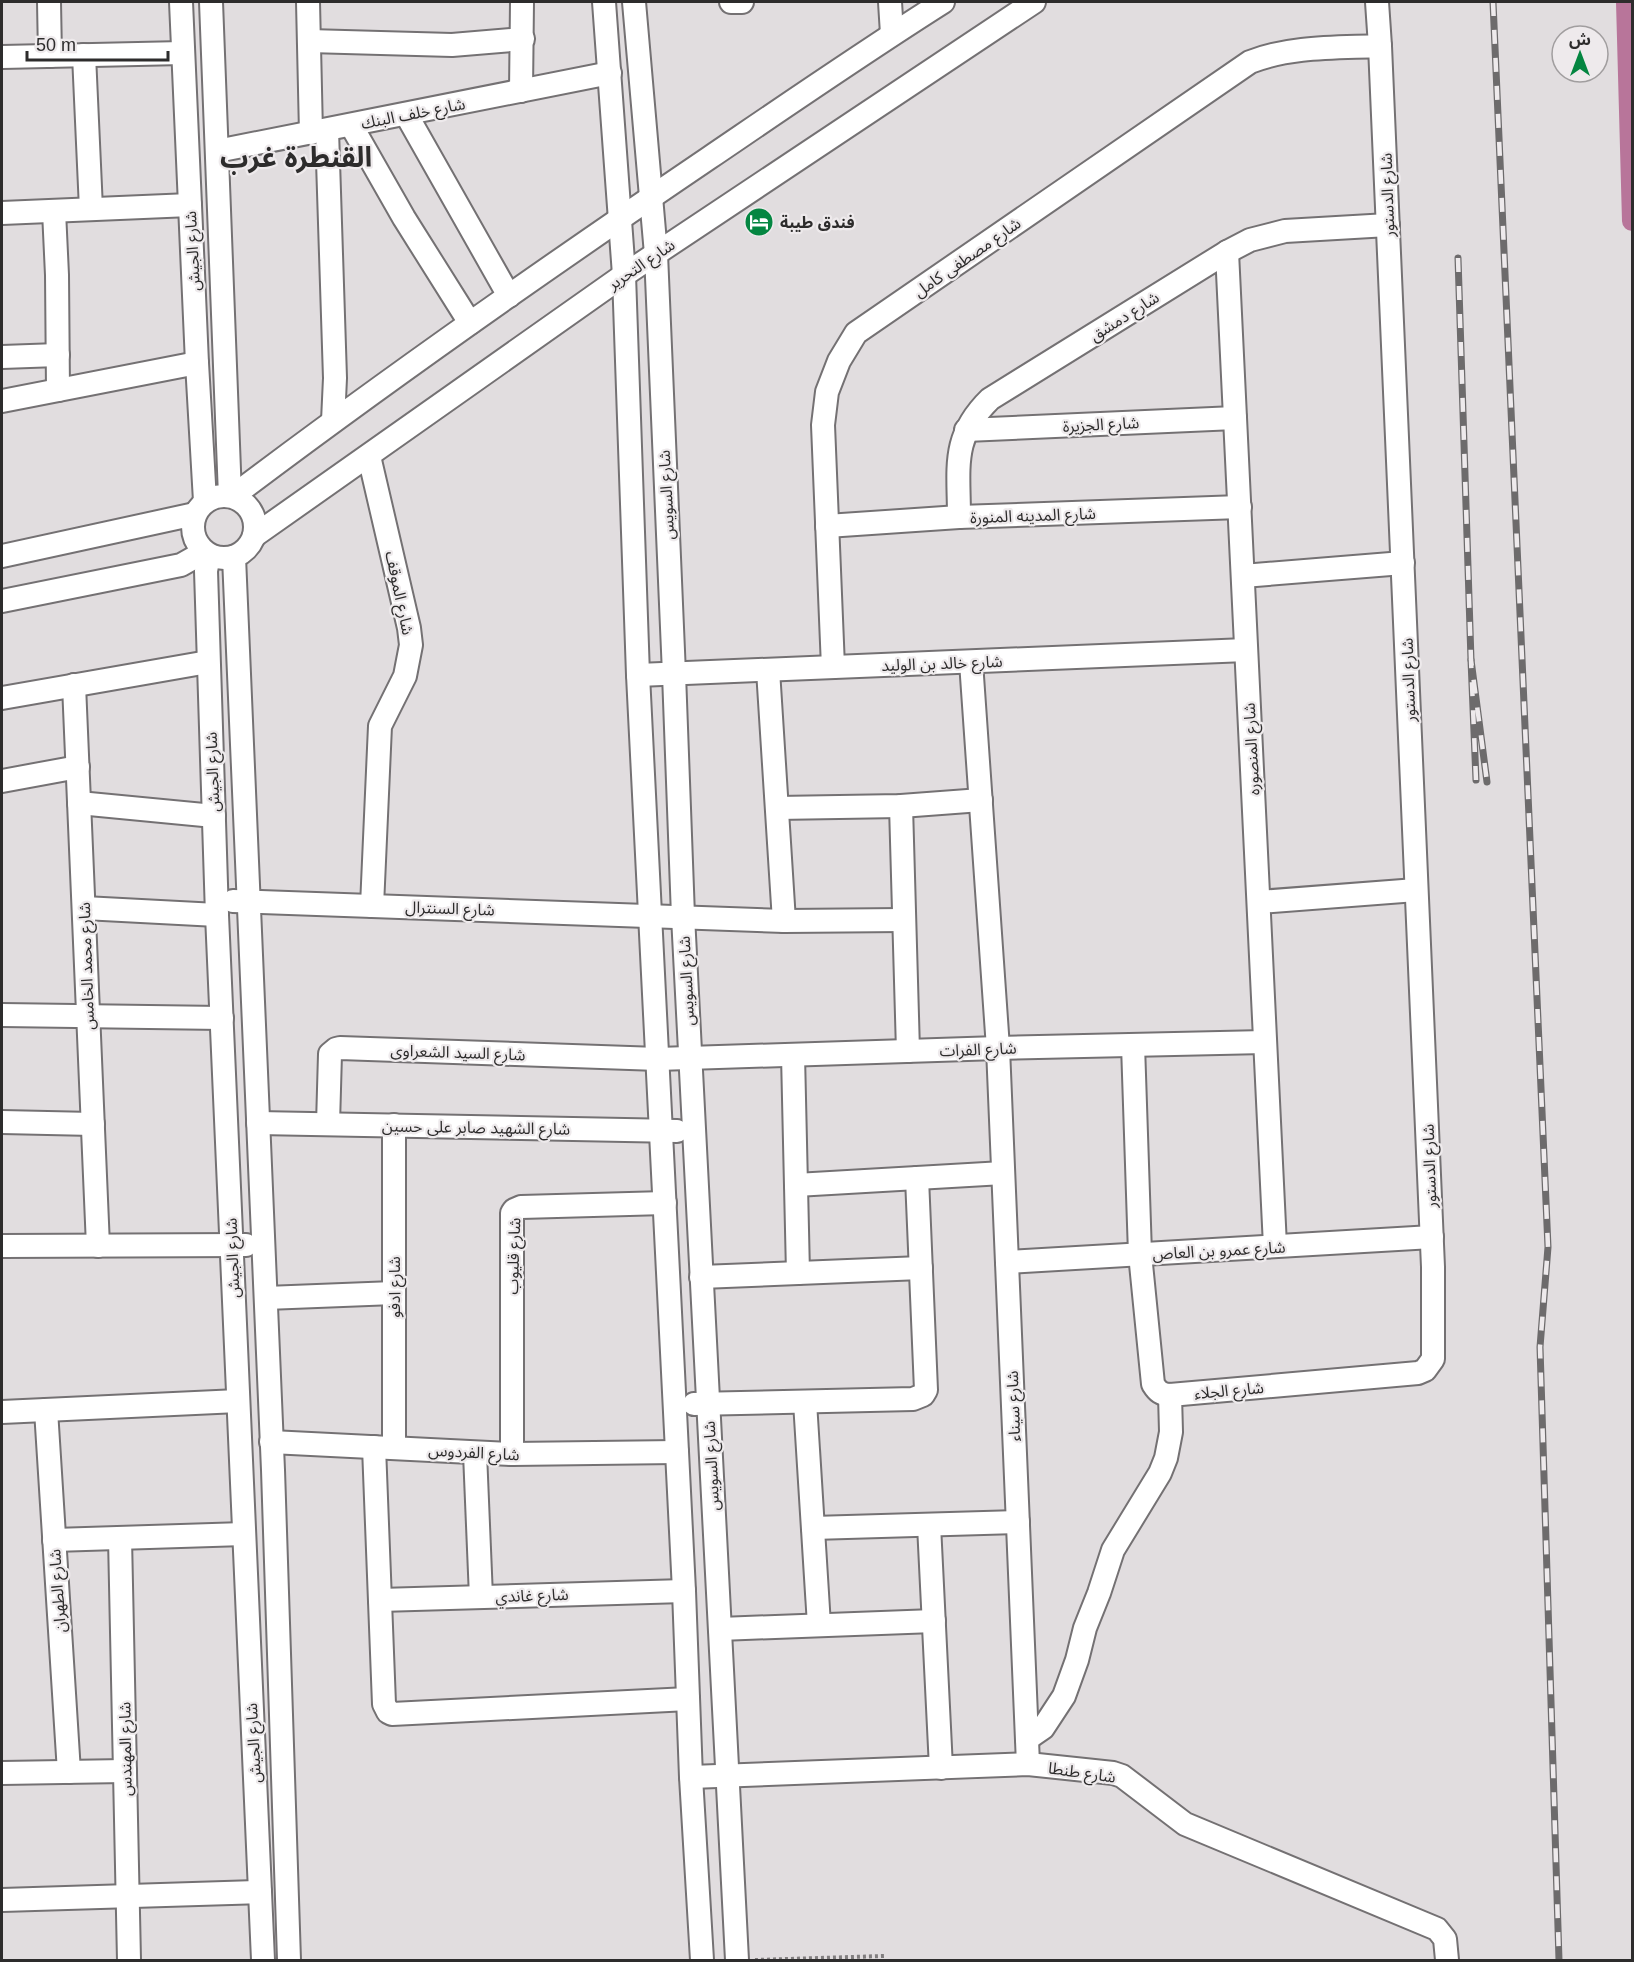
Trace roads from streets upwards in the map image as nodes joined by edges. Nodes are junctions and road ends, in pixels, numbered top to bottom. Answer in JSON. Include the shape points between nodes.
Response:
{"nodes":[{"id":1,"x":49,"y":2,"type":"edge"},
{"id":2,"x":181,"y":2,"type":"edge"},
{"id":3,"x":211,"y":2,"type":"edge"},
{"id":4,"x":308,"y":2,"type":"edge"},
{"id":5,"x":522,"y":2,"type":"edge"},
{"id":6,"x":634,"y":2,"type":"edge"},
{"id":7,"x":731,"y":2,"type":"edge"},
{"id":8,"x":741,"y":2,"type":"edge"},
{"id":9,"x":890,"y":2,"type":"edge"},
{"id":10,"x":943,"y":2,"type":"edge"},
{"id":11,"x":1034,"y":2,"type":"edge"},
{"id":12,"x":1377,"y":2,"type":"edge"},
{"id":13,"x":604,"y":3,"type":"edge"},
{"id":14,"x":182,"y":25,"type":"junction"},
{"id":15,"x":212,"y":25,"type":"junction"},
{"id":16,"x":892,"y":34,"type":"junction"},
{"id":17,"x":523,"y":39,"type":"junction"},
{"id":18,"x":309,"y":41,"type":"junction"},
{"id":19,"x":1380,"y":46,"type":"junction"},
{"id":20,"x":183,"y":53,"type":"junction"},
{"id":21,"x":84,"y":55,"type":"junction"},
{"id":22,"x":50,"y":56,"type":"junction"},
{"id":23,"x":2,"y":57,"type":"edge"},
{"id":24,"x":610,"y":73,"type":"junction"},
{"id":25,"x":521,"y":91,"type":"junction"},
{"id":26,"x":405,"y":114,"type":"junction"},
{"id":27,"x":351,"y":125,"type":"junction"},
{"id":28,"x":319,"y":131,"type":"junction"},
{"id":29,"x":217,"y":151,"type":"junction"},
{"id":30,"x":651,"y":198,"type":"junction"},
{"id":31,"x":190,"y":205,"type":"junction"},
{"id":32,"x":91,"y":209,"type":"junction"},
{"id":33,"x":54,"y":211,"type":"junction"},
{"id":34,"x":2,"y":213,"type":"edge"},
{"id":35,"x":620,"y":219,"type":"junction"},
{"id":36,"x":1388,"y":225,"type":"junction"},
{"id":37,"x":1227,"y":252,"type":"junction"},
{"id":38,"x":656,"y":254,"type":"junction"},
{"id":39,"x":624,"y":275,"type":"junction"},
{"id":40,"x":509,"y":296,"type":"junction"},
{"id":41,"x":470,"y":323,"type":"junction"},
{"id":42,"x":58,"y":354,"type":"junction"},
{"id":43,"x":2,"y":357,"type":"edge"},
{"id":44,"x":197,"y":363,"type":"junction"},
{"id":45,"x":58,"y":390,"type":"junction"},
{"id":46,"x":2,"y":401,"type":"edge"},
{"id":47,"x":1236,"y":418,"type":"junction"},
{"id":48,"x":333,"y":421,"type":"junction"},
{"id":49,"x":966,"y":430,"type":"junction"},
{"id":50,"x":369,"y":456,"type":"junction"},
{"id":51,"x":231,"y":496,"type":"junction"},
{"id":52,"x":200,"y":507,"type":"junction"},
{"id":53,"x":1240,"y":507,"type":"junction"},
{"id":54,"x":959,"y":517,"type":"junction"},
{"id":55,"x":827,"y":526,"type":"junction"},
{"id":56,"x":254,"y":536,"type":"junction"},
{"id":57,"x":207,"y":553,"type":"junction"},
{"id":58,"x":2,"y":556,"type":"edge"},
{"id":59,"x":234,"y":556,"type":"junction"},
{"id":60,"x":1403,"y":562,"type":"junction"},
{"id":61,"x":1243,"y":576,"type":"junction"},
{"id":62,"x":2,"y":602,"type":"edge"},
{"id":63,"x":1246,"y":650,"type":"junction"},
{"id":64,"x":208,"y":662,"type":"junction"},
{"id":65,"x":971,"y":662,"type":"junction"},
{"id":66,"x":833,"y":668,"type":"junction"},
{"id":67,"x":768,"y":670,"type":"junction"},
{"id":68,"x":674,"y":674,"type":"junction"},
{"id":69,"x":638,"y":675,"type":"junction"},
{"id":70,"x":74,"y":685,"type":"junction"},
{"id":71,"x":2,"y":698,"type":"edge"},
{"id":72,"x":78,"y":767,"type":"junction"},
{"id":73,"x":2,"y":781,"type":"edge"},
{"id":74,"x":981,"y":800,"type":"junction"},
{"id":75,"x":79,"y":803,"type":"junction"},
{"id":76,"x":901,"y":806,"type":"junction"},
{"id":77,"x":777,"y":808,"type":"junction"},
{"id":78,"x":214,"y":816,"type":"junction"},
{"id":79,"x":1416,"y":891,"type":"junction"},
{"id":80,"x":249,"y":902,"type":"junction"},
{"id":81,"x":1259,"y":902,"type":"junction"},
{"id":82,"x":372,"y":906,"type":"junction"},
{"id":83,"x":84,"y":908,"type":"junction"},
{"id":84,"x":217,"y":908,"type":"junction"},
{"id":85,"x":651,"y":915,"type":"junction"},
{"id":86,"x":683,"y":916,"type":"junction"},
{"id":87,"x":904,"y":920,"type":"junction"},
{"id":88,"x":784,"y":921,"type":"junction"},
{"id":89,"x":2,"y":1015,"type":"edge"},
{"id":90,"x":88,"y":1016,"type":"junction"},
{"id":91,"x":222,"y":1018,"type":"junction"},
{"id":92,"x":1266,"y":1042,"type":"junction"},
{"id":93,"x":1132,"y":1045,"type":"junction"},
{"id":94,"x":998,"y":1048,"type":"junction"},
{"id":95,"x":908,"y":1051,"type":"junction"},
{"id":96,"x":793,"y":1055,"type":"junction"},
{"id":97,"x":690,"y":1058,"type":"junction"},
{"id":98,"x":658,"y":1059,"type":"junction"},
{"id":99,"x":2,"y":1122,"type":"edge"},
{"id":100,"x":258,"y":1123,"type":"junction"},
{"id":101,"x":93,"y":1124,"type":"junction"},
{"id":102,"x":328,"y":1124,"type":"junction"},
{"id":103,"x":394,"y":1125,"type":"junction"},
{"id":104,"x":662,"y":1130,"type":"junction"},
{"id":105,"x":694,"y":1131,"type":"junction"},
{"id":106,"x":1003,"y":1173,"type":"junction"},
{"id":107,"x":916,"y":1178,"type":"junction"},
{"id":108,"x":796,"y":1185,"type":"junction"},
{"id":109,"x":665,"y":1203,"type":"junction"},
{"id":110,"x":1432,"y":1237,"type":"junction"},
{"id":111,"x":231,"y":1245,"type":"junction"},
{"id":112,"x":263,"y":1245,"type":"junction"},
{"id":113,"x":2,"y":1246,"type":"edge"},
{"id":114,"x":98,"y":1246,"type":"junction"},
{"id":115,"x":1275,"y":1246,"type":"junction"},
{"id":116,"x":1140,"y":1254,"type":"junction"},
{"id":117,"x":1007,"y":1262,"type":"junction"},
{"id":118,"x":921,"y":1268,"type":"junction"},
{"id":119,"x":798,"y":1273,"type":"junction"},
{"id":120,"x":701,"y":1277,"type":"junction"},
{"id":121,"x":394,"y":1293,"type":"junction"},
{"id":122,"x":266,"y":1298,"type":"junction"},
{"id":123,"x":1433,"y":1359,"type":"joint"},
{"id":124,"x":1170,"y":1395,"type":"junction"},
{"id":125,"x":238,"y":1401,"type":"junction"},
{"id":126,"x":805,"y":1402,"type":"junction"},
{"id":127,"x":708,"y":1403,"type":"junction"},
{"id":128,"x":675,"y":1404,"type":"junction"},
{"id":129,"x":45,"y":1410,"type":"junction"},
{"id":130,"x":2,"y":1412,"type":"edge"},
{"id":131,"x":272,"y":1442,"type":"junction"},
{"id":132,"x":384,"y":1448,"type":"junction"},
{"id":133,"x":677,"y":1452,"type":"junction"},
{"id":134,"x":476,"y":1453,"type":"junction"},
{"id":135,"x":512,"y":1454,"type":"junction"},
{"id":136,"x":273,"y":1470,"type":"junction"},
{"id":137,"x":241,"y":1472,"type":"junction"},
{"id":138,"x":1018,"y":1522,"type":"junction"},
{"id":139,"x":929,"y":1525,"type":"junction"},
{"id":140,"x":813,"y":1528,"type":"junction"},
{"id":141,"x":244,"y":1534,"type":"junction"},
{"id":142,"x":120,"y":1538,"type":"junction"},
{"id":143,"x":54,"y":1540,"type":"junction"},
{"id":144,"x":684,"y":1591,"type":"junction"},
{"id":145,"x":481,"y":1597,"type":"junction"},
{"id":146,"x":380,"y":1600,"type":"junction"},
{"id":147,"x":934,"y":1621,"type":"junction"},
{"id":148,"x":819,"y":1625,"type":"junction"},
{"id":149,"x":720,"y":1629,"type":"junction"},
{"id":150,"x":688,"y":1699,"type":"junction"},
{"id":151,"x":1027,"y":1739,"type":"junction"},
{"id":152,"x":1028,"y":1764,"type":"junction"},
{"id":153,"x":941,"y":1768,"type":"junction"},
{"id":154,"x":125,"y":1771,"type":"junction"},
{"id":155,"x":69,"y":1772,"type":"junction"},
{"id":156,"x":2,"y":1773,"type":"edge"},
{"id":157,"x":727,"y":1776,"type":"junction"},
{"id":158,"x":691,"y":1777,"type":"junction"},
{"id":159,"x":260,"y":1892,"type":"junction"},
{"id":160,"x":128,"y":1896,"type":"junction"},
{"id":161,"x":2,"y":1900,"type":"edge"},
{"id":162,"x":129,"y":1960,"type":"edge"},
{"id":163,"x":263,"y":1960,"type":"edge"},
{"id":164,"x":289,"y":1960,"type":"edge"},
{"id":165,"x":702,"y":1960,"type":"edge"},
{"id":166,"x":736,"y":1960,"type":"edge"},
{"id":167,"x":1447,"y":1960,"type":"edge"}],
"edges":[{"from":1,"to":22,"type":"street"},
{"from":2,"to":14,"type":"street","name":"شارع الجيش"},
{"from":3,"to":15,"type":"street","name":"شارع الجيش"},
{"from":4,"to":18,"type":"street"},
{"from":5,"to":17,"type":"street"},
{"from":6,"to":13,"type":"street"},
{"from":6,"to":30,"type":"street","name":"شارع السويس"},
{"from":7,"to":8,"type":"street"},
{"from":9,"to":16,"type":"street"},
{"from":10,"to":16,"type":"street"},
{"from":11,"to":38,"type":"street","name":"شارع التحرير"},
{"from":12,"to":19,"type":"street","name":"شارع الدستور"},
{"from":13,"to":24,"type":"street","name":"شارع السويس"},
{"from":14,"to":15,"type":"street"},
{"from":14,"to":20,"type":"street","name":"شارع الجيش"},
{"from":15,"to":29,"type":"street","name":"شارع الجيش"},
{"from":16,"to":30,"type":"street"},
{"from":17,"to":18,"type":"street","via":[[452,45]]},
{"from":17,"to":25,"type":"street"},
{"from":18,"to":28,"type":"street"},
{"from":19,"to":36,"type":"street","name":"شارع الدستور"},
{"from":19,"to":55,"type":"street","name":"شارع مصطفى كامل","via":[[1292,50],[1250,62],[856,333],[827,392],[823,425]]},
{"from":20,"to":21,"type":"street"},
{"from":20,"to":31,"type":"street","name":"شارع الجيش"},
{"from":21,"to":22,"type":"street"},
{"from":21,"to":32,"type":"street"},
{"from":22,"to":23,"type":"street"},
{"from":24,"to":25,"type":"street","name":"شارع خلف البنك"},
{"from":24,"to":35,"type":"street","name":"شارع السويس"},
{"from":25,"to":26,"type":"street","name":"شارع خلف البنك"},
{"from":26,"to":27,"type":"street","name":"شارع خلف البنك"},
{"from":26,"to":40,"type":"street"},
{"from":27,"to":28,"type":"street","name":"شارع خلف البنك"},
{"from":27,"to":41,"type":"street"},
{"from":28,"to":29,"type":"street","name":"شارع خلف البنك"},
{"from":28,"to":48,"type":"street","via":[[335,378]]},
{"from":29,"to":51,"type":"street","name":"شارع الجيش"},
{"from":30,"to":35,"type":"street"},
{"from":30,"to":38,"type":"street","name":"شارع السويس"},
{"from":31,"to":32,"type":"street"},
{"from":31,"to":44,"type":"street","name":"شارع الجيش"},
{"from":32,"to":33,"type":"street"},
{"from":33,"to":34,"type":"street"},
{"from":33,"to":42,"type":"street"},
{"from":35,"to":39,"type":"street","name":"شارع السويس"},
{"from":35,"to":40,"type":"street"},
{"from":36,"to":37,"type":"street","name":"شارع دمشق","via":[[1285,231],[1250,240]]},
{"from":36,"to":60,"type":"street","name":"شارع الدستور"},
{"from":37,"to":47,"type":"street","name":"شارع المنصوره"},
{"from":37,"to":49,"type":"street","name":"شارع دمشق","via":[[990,399]]},
{"from":38,"to":39,"type":"street","name":"شارع التحرير"},
{"from":38,"to":68,"type":"street","name":"شارع السويس"},
{"from":39,"to":50,"type":"street","name":"شارع التحرير"},
{"from":39,"to":69,"type":"street","name":"شارع السويس"},
{"from":40,"to":41,"type":"street"},
{"from":41,"to":48,"type":"street"},
{"from":42,"to":43,"type":"street"},
{"from":42,"to":45,"type":"street"},
{"from":44,"to":45,"type":"street"},
{"from":44,"to":52,"type":"street","name":"شارع الجيش"},
{"from":45,"to":46,"type":"street"},
{"from":47,"to":49,"type":"street","name":"شارع الجزيرة"},
{"from":47,"to":53,"type":"street","name":"شارع المنصوره"},
{"from":48,"to":51,"type":"street"},
{"from":49,"to":54,"type":"street","name":"شارع دمشق","via":[[961,445]]},
{"from":50,"to":56,"type":"street","name":"شارع التحرير"},
{"from":50,"to":82,"type":"street","name":"شارع الموقف","via":[[411,645],[405,676],[380,726]]},
{"from":51,"to":52,"type":"street","via":[[213,497]]},
{"from":51,"to":56,"type":"street","via":[[249,507]]},
{"from":52,"to":57,"type":"street","name":"شارع الجيش","via":[[192,530],[198,546]]},
{"from":52,"to":58,"type":"street"},
{"from":53,"to":54,"type":"street","name":"شارع المدينه المنورة"},
{"from":53,"to":61,"type":"street","name":"شارع المنصوره"},
{"from":54,"to":55,"type":"street","name":"شارع المدينه المنورة"},
{"from":55,"to":66,"type":"street","name":"شارع مصطفى كامل"},
{"from":56,"to":59,"type":"street","via":[[247,548]]},
{"from":57,"to":59,"type":"street","via":[[217,558]]},
{"from":57,"to":62,"type":"street","via":[[181,565]]},
{"from":57,"to":64,"type":"street","name":"شارع الجيش"},
{"from":59,"to":80,"type":"street","name":"شارع الجيش"},
{"from":60,"to":61,"type":"street"},
{"from":60,"to":79,"type":"street","name":"شارع الدستور"},
{"from":61,"to":63,"type":"street","name":"شارع المنصوره"},
{"from":63,"to":65,"type":"street","name":"شارع خالد بن الوليد"},
{"from":63,"to":81,"type":"street","name":"شارع المنصوره"},
{"from":64,"to":70,"type":"street"},
{"from":64,"to":78,"type":"street","name":"شارع الجيش"},
{"from":65,"to":66,"type":"street","name":"شارع خالد بن الوليد"},
{"from":65,"to":74,"type":"street","name":"شارع سيناء"},
{"from":66,"to":67,"type":"street","name":"شارع خالد بن الوليد"},
{"from":67,"to":68,"type":"street","name":"شارع خالد بن الوليد"},
{"from":67,"to":77,"type":"street"},
{"from":68,"to":69,"type":"street","name":"شارع خالد بن الوليد"},
{"from":68,"to":86,"type":"street","name":"شارع السويس"},
{"from":69,"to":85,"type":"street","name":"شارع السويس"},
{"from":70,"to":71,"type":"street"},
{"from":70,"to":72,"type":"street","name":"شارع محمد الخامس"},
{"from":72,"to":73,"type":"street"},
{"from":72,"to":75,"type":"street","name":"شارع محمد الخامس"},
{"from":74,"to":76,"type":"street"},
{"from":74,"to":94,"type":"street","name":"شارع سيناء"},
{"from":75,"to":78,"type":"street"},
{"from":75,"to":83,"type":"street","name":"شارع محمد الخامس"},
{"from":76,"to":77,"type":"street"},
{"from":76,"to":87,"type":"street"},
{"from":77,"to":88,"type":"street"},
{"from":78,"to":84,"type":"street","name":"شارع الجيش"},
{"from":79,"to":81,"type":"street"},
{"from":79,"to":110,"type":"street","name":"شارع الدستور"},
{"from":80,"to":82,"type":"street","name":"شارع السنترال"},
{"from":80,"to":84,"type":"street","name":"شارع السنترال"},
{"from":80,"to":100,"type":"street","name":"شارع الجيش"},
{"from":81,"to":92,"type":"street","name":"شارع المنصوره"},
{"from":82,"to":85,"type":"street","name":"شارع السنترال"},
{"from":83,"to":84,"type":"street","name":"شارع السنترال"},
{"from":83,"to":90,"type":"street","name":"شارع محمد الخامس"},
{"from":84,"to":91,"type":"street","name":"شارع الجيش"},
{"from":85,"to":86,"type":"street","name":"شارع السنترال"},
{"from":85,"to":98,"type":"street","name":"شارع السويس"},
{"from":86,"to":88,"type":"street","name":"شارع السنترال"},
{"from":86,"to":97,"type":"street","name":"شارع السويس"},
{"from":87,"to":88,"type":"street","name":"شارع السنترال"},
{"from":87,"to":95,"type":"street"},
{"from":89,"to":90,"type":"street"},
{"from":90,"to":91,"type":"street"},
{"from":90,"to":101,"type":"street","name":"شارع محمد الخامس"},
{"from":91,"to":111,"type":"street","name":"شارع الجيش"},
{"from":92,"to":93,"type":"street","name":"شارع الفرات"},
{"from":92,"to":115,"type":"street","name":"شارع المنصوره"},
{"from":93,"to":94,"type":"street","name":"شارع الفرات"},
{"from":93,"to":116,"type":"street"},
{"from":94,"to":95,"type":"street","name":"شارع الفرات"},
{"from":94,"to":106,"type":"street","name":"شارع سيناء"},
{"from":95,"to":96,"type":"street","name":"شارع الفرات"},
{"from":96,"to":97,"type":"street","name":"شارع الفرات"},
{"from":96,"to":108,"type":"street"},
{"from":97,"to":98,"type":"street","name":"شارع السيد الشعراوى"},
{"from":97,"to":105,"type":"street","name":"شارع السويس"},
{"from":98,"to":102,"type":"street","name":"شارع السيد الشعراوى","via":[[336,1049],[330,1054]]},
{"from":98,"to":104,"type":"street","name":"شارع السويس"},
{"from":99,"to":101,"type":"street"},
{"from":100,"to":102,"type":"street","name":"شارع الشهيد صابر على حسين"},
{"from":100,"to":112,"type":"street","name":"شارع الجيش"},
{"from":101,"to":114,"type":"street","name":"شارع محمد الخامس"},
{"from":102,"to":103,"type":"street","name":"شارع الشهيد صابر على حسين"},
{"from":103,"to":104,"type":"street","name":"شارع الشهيد صابر على حسين"},
{"from":103,"to":121,"type":"street","name":"شارع ادفو"},
{"from":104,"to":105,"type":"street","name":"شارع الشهيد صابر على حسين"},
{"from":104,"to":109,"type":"street","name":"شارع السويس"},
{"from":105,"to":120,"type":"street","name":"شارع السويس"},
{"from":106,"to":107,"type":"street"},
{"from":106,"to":117,"type":"street","name":"شارع سيناء"},
{"from":107,"to":108,"type":"street"},
{"from":107,"to":118,"type":"street"},
{"from":108,"to":119,"type":"street"},
{"from":109,"to":128,"type":"street","name":"شارع السويس"},
{"from":109,"to":135,"type":"street","name":"شارع قليوب","via":[[521,1207],[512,1214]]},
{"from":110,"to":115,"type":"street","name":"شارع عمرو بن العاص"},
{"from":110,"to":123,"type":"street","name":"شارع الدستور"},
{"from":111,"to":112,"type":"street"},
{"from":111,"to":114,"type":"street"},
{"from":111,"to":125,"type":"street","name":"شارع الجيش"},
{"from":112,"to":122,"type":"street","name":"شارع الجيش"},
{"from":113,"to":114,"type":"street"},
{"from":115,"to":116,"type":"street","name":"شارع عمرو بن العاص"},
{"from":116,"to":117,"type":"street","name":"شارع عمرو بن العاص"},
{"from":116,"to":124,"type":"street","name":"شارع الجلاء","via":[[1153,1384]]},
{"from":117,"to":138,"type":"street","name":"شارع سيناء"},
{"from":118,"to":119,"type":"street"},
{"from":118,"to":126,"type":"street","via":[[926,1390],[913,1399]]},
{"from":119,"to":120,"type":"street"},
{"from":120,"to":127,"type":"street","name":"شارع السويس"},
{"from":121,"to":122,"type":"street"},
{"from":121,"to":132,"type":"street","name":"شارع ادفو"},
{"from":122,"to":131,"type":"street","name":"شارع الجيش"},
{"from":123,"to":124,"type":"street","name":"شارع الجلاء","via":[[1418,1373]]},
{"from":124,"to":151,"type":"street","via":[[1171,1432],[1160,1473],[1113,1550],[1064,1696],[1042,1728]]},
{"from":125,"to":129,"type":"street"},
{"from":125,"to":137,"type":"street","name":"شارع الجيش"},
{"from":126,"to":127,"type":"street"},
{"from":126,"to":140,"type":"street"},
{"from":127,"to":128,"type":"street"},
{"from":127,"to":149,"type":"street","name":"شارع السويس"},
{"from":128,"to":133,"type":"street","name":"شارع السويس"},
{"from":129,"to":130,"type":"street"},
{"from":129,"to":143,"type":"street","name":"شارع الطهران"},
{"from":131,"to":132,"type":"street","name":"شارع الفردوس"},
{"from":131,"to":136,"type":"street","name":"شارع الجيش"},
{"from":132,"to":134,"type":"street","name":"شارع الفردوس"},
{"from":132,"to":146,"type":"street","name":"شارع ادفو"},
{"from":133,"to":135,"type":"street","name":"شارع الفردوس"},
{"from":133,"to":144,"type":"street","name":"شارع السويس"},
{"from":134,"to":135,"type":"street","name":"شارع الفردوس"},
{"from":134,"to":145,"type":"street"},
{"from":136,"to":137,"type":"street"},
{"from":136,"to":164,"type":"street","name":"شارع الجيش"},
{"from":137,"to":141,"type":"street","name":"شارع الجيش"},
{"from":138,"to":139,"type":"street"},
{"from":138,"to":151,"type":"street","name":"شارع سيناء"},
{"from":139,"to":140,"type":"street"},
{"from":139,"to":147,"type":"street"},
{"from":140,"to":148,"type":"street"},
{"from":141,"to":142,"type":"street"},
{"from":141,"to":159,"type":"street","name":"شارع الجيش"},
{"from":142,"to":143,"type":"street"},
{"from":142,"to":154,"type":"street","name":"شارع المهندس"},
{"from":143,"to":155,"type":"street","name":"شارع الطهران"},
{"from":144,"to":145,"type":"street","name":"شارع غاندي"},
{"from":144,"to":150,"type":"street","name":"شارع السويس"},
{"from":145,"to":146,"type":"street","name":"شارع غاندي"},
{"from":146,"to":150,"type":"street","name":"شارع ادفو","via":[[384,1704],[392,1714]]},
{"from":147,"to":148,"type":"street"},
{"from":147,"to":153,"type":"street"},
{"from":148,"to":149,"type":"street"},
{"from":149,"to":157,"type":"street","name":"شارع السويس"},
{"from":150,"to":158,"type":"street","name":"شارع السويس"},
{"from":151,"to":152,"type":"street","name":"شارع سيناء"},
{"from":152,"to":153,"type":"street","name":"شارع طنطا"},
{"from":152,"to":167,"type":"street","name":"شارع طنطا","via":[[1122,1776],[1185,1824],[1437,1929],[1445,1939]]},
{"from":153,"to":157,"type":"street","name":"شارع طنطا"},
{"from":154,"to":155,"type":"street"},
{"from":154,"to":160,"type":"street","name":"شارع المهندس"},
{"from":155,"to":156,"type":"street"},
{"from":157,"to":158,"type":"street","name":"شارع طنطا"},
{"from":157,"to":166,"type":"street","name":"شارع السويس"},
{"from":158,"to":165,"type":"street","name":"شارع السويس"},
{"from":159,"to":160,"type":"street"},
{"from":159,"to":163,"type":"street","name":"شارع الجيش"},
{"from":160,"to":161,"type":"street"},
{"from":160,"to":162,"type":"street","name":"شارع المهندس"}]}
